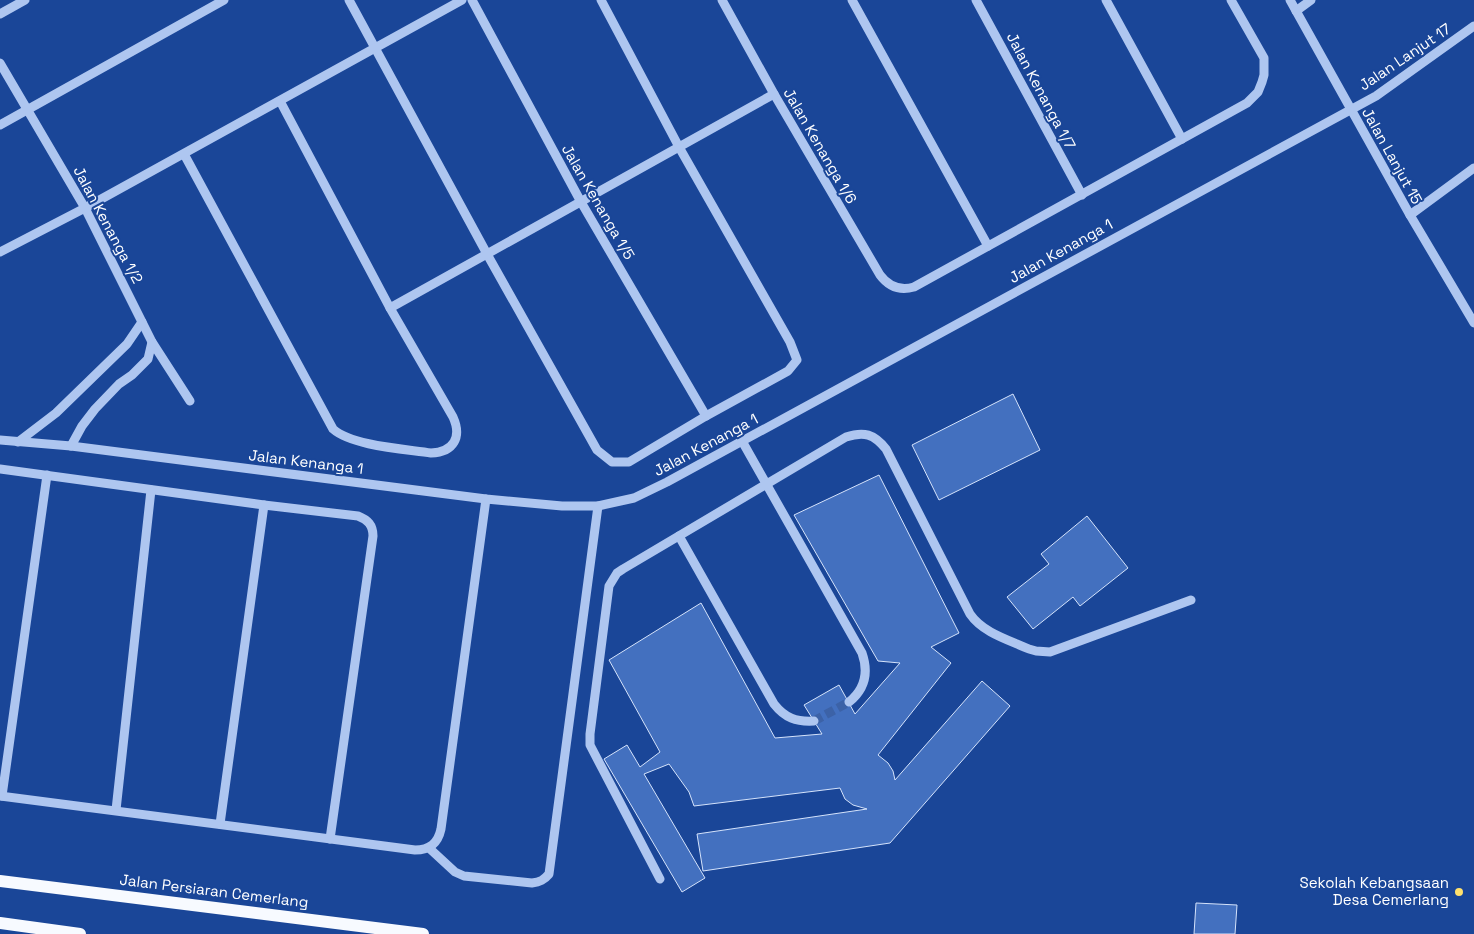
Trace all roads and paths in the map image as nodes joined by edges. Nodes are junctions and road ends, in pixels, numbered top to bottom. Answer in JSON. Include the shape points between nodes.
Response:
{"nodes":[{"id":1,"x":25,"y":0,"type":"edge"},
{"id":2,"x":224,"y":0,"type":"edge"},
{"id":3,"x":349,"y":0,"type":"edge"},
{"id":4,"x":462,"y":0,"type":"edge"},
{"id":5,"x":472,"y":0,"type":"edge"},
{"id":6,"x":601,"y":0,"type":"edge"},
{"id":7,"x":722,"y":0,"type":"edge"},
{"id":8,"x":852,"y":0,"type":"edge"},
{"id":9,"x":976,"y":0,"type":"edge"},
{"id":10,"x":1106,"y":0,"type":"edge"},
{"id":11,"x":1231,"y":0,"type":"edge"},
{"id":12,"x":1290,"y":0,"type":"edge"},
{"id":13,"x":1311,"y":0,"type":"edge"},
{"id":14,"x":1296,"y":11,"type":"junction"},
{"id":15,"x":0,"y":14,"type":"edge"},
{"id":16,"x":1474,"y":26,"type":"edge"},
{"id":17,"x":376,"y":48,"type":"junction"},
{"id":18,"x":0,"y":63,"type":"edge"},
{"id":19,"x":774,"y":94,"type":"junction"},
{"id":20,"x":280,"y":100,"type":"junction"},
{"id":21,"x":1350,"y":108,"type":"junction"},
{"id":22,"x":27,"y":110,"type":"junction"},
{"id":23,"x":0,"y":124,"type":"edge"},
{"id":24,"x":1182,"y":139,"type":"junction"},
{"id":25,"x":679,"y":147,"type":"junction"},
{"id":26,"x":184,"y":154,"type":"junction"},
{"id":27,"x":1474,"y":168,"type":"edge"},
{"id":28,"x":1082,"y":195,"type":"junction"},
{"id":29,"x":581,"y":202,"type":"junction"},
{"id":30,"x":86,"y":208,"type":"junction"},
{"id":31,"x":1410,"y":215,"type":"junction"},
{"id":32,"x":988,"y":246,"type":"junction"},
{"id":33,"x":0,"y":252,"type":"edge"},
{"id":34,"x":487,"y":254,"type":"junction"},
{"id":35,"x":390,"y":308,"type":"junction"},
{"id":36,"x":1473,"y":320,"type":"edge"},
{"id":37,"x":142,"y":322,"type":"junction"},
{"id":38,"x":152,"y":342,"type":"junction"},
{"id":39,"x":190,"y":401,"type":"dead end"},
{"id":40,"x":706,"y":416,"type":"junction"},
{"id":41,"x":0,"y":440,"type":"edge"},
{"id":42,"x":742,"y":441,"type":"junction"},
{"id":43,"x":18,"y":442,"type":"junction"},
{"id":44,"x":70,"y":446,"type":"junction"},
{"id":45,"x":0,"y":469,"type":"edge"},
{"id":46,"x":47,"y":475,"type":"junction"},
{"id":47,"x":766,"y":484,"type":"junction"},
{"id":48,"x":150,"y":490,"type":"junction"},
{"id":49,"x":486,"y":499,"type":"junction"},
{"id":50,"x":264,"y":505,"type":"junction"},
{"id":51,"x":598,"y":506,"type":"junction"},
{"id":52,"x":679,"y":536,"type":"junction"},
{"id":53,"x":1191,"y":600,"type":"dead end"},
{"id":54,"x":849,"y":702,"type":"tunnel mouth"},
{"id":55,"x":814,"y":720,"type":"tunnel mouth"},
{"id":56,"x":1,"y":796,"type":"edge"},
{"id":57,"x":116,"y":810,"type":"junction"},
{"id":58,"x":220,"y":824,"type":"junction"},
{"id":59,"x":330,"y":839,"type":"junction"},
{"id":60,"x":429,"y":848,"type":"junction"},
{"id":61,"x":660,"y":879,"type":"dead end"},
{"id":62,"x":0,"y":880,"type":"edge"},
{"id":63,"x":0,"y":924,"type":"edge"},
{"id":64,"x":80,"y":934,"type":"edge"},
{"id":65,"x":423,"y":934,"type":"edge"}],
"edges":[{"from":1,"to":15,"type":"street"},
{"from":2,"to":22,"type":"street"},
{"from":3,"to":17,"type":"street"},
{"from":4,"to":17,"type":"street"},
{"from":5,"to":29,"type":"street","name":"Jalan Kenanga 1/5"},
{"from":6,"to":25,"type":"street"},
{"from":7,"to":19,"type":"street","name":"Jalan Kenanga 1/6"},
{"from":8,"to":32,"type":"street"},
{"from":9,"to":28,"type":"street","name":"Jalan Kenanga 1/7"},
{"from":10,"to":24,"type":"street"},
{"from":11,"to":24,"type":"street","via":[[1264,58],[1262,82],[1258,92],[1247,103]]},
{"from":12,"to":14,"type":"street","name":"Jalan Lanjut 15"},
{"from":13,"to":14,"type":"street"},
{"from":14,"to":21,"type":"street","name":"Jalan Lanjut 15"},
{"from":16,"to":21,"type":"street","name":"Jalan Lanjut 17","via":[[1376,96]]},
{"from":17,"to":20,"type":"street"},
{"from":17,"to":34,"type":"street"},
{"from":18,"to":22,"type":"street","name":"Jalan Kenanga 1/2"},
{"from":19,"to":25,"type":"street"},
{"from":19,"to":32,"type":"street","name":"Jalan Kenanga 1/6","via":[[880,275],[890,285],[914,287]]},
{"from":20,"to":26,"type":"street"},
{"from":20,"to":35,"type":"street"},
{"from":21,"to":31,"type":"street","name":"Jalan Lanjut 15"},
{"from":21,"to":42,"type":"street","name":"Jalan Kenanga 1"},
{"from":22,"to":23,"type":"street"},
{"from":22,"to":30,"type":"street","name":"Jalan Kenanga 1/2"},
{"from":24,"to":28,"type":"street"},
{"from":25,"to":29,"type":"street"},
{"from":25,"to":40,"type":"street","via":[[790,342],[797,360],[788,371]]},
{"from":26,"to":30,"type":"street"},
{"from":26,"to":35,"type":"street","via":[[333,429],[354,440],[440,453],[453,444],[457,427]]},
{"from":27,"to":31,"type":"street"},
{"from":28,"to":32,"type":"street"},
{"from":29,"to":34,"type":"street"},
{"from":29,"to":40,"type":"street","name":"Jalan Kenanga 1/5"},
{"from":30,"to":33,"type":"street"},
{"from":30,"to":37,"type":"street","name":"Jalan Kenanga 1/2"},
{"from":31,"to":36,"type":"street","name":"Jalan Lanjut 15"},
{"from":34,"to":35,"type":"street"},
{"from":34,"to":40,"type":"street","via":[[597,450],[612,462],[629,462]]},
{"from":37,"to":38,"type":"street","name":"Jalan Kenanga 1/2"},
{"from":37,"to":43,"type":"street","via":[[127,344],[56,413]]},
{"from":38,"to":39,"type":"street","name":"Jalan Kenanga 1/2"},
{"from":38,"to":44,"type":"street","via":[[148,358],[95,409]]},
{"from":41,"to":43,"type":"street","name":"Jalan Kenanga 1"},
{"from":42,"to":47,"type":"street"},
{"from":42,"to":51,"type":"street","name":"Jalan Kenanga 1","via":[[634,498]]},
{"from":43,"to":44,"type":"street","name":"Jalan Kenanga 1"},
{"from":44,"to":49,"type":"street","name":"Jalan Kenanga 1"},
{"from":45,"to":46,"type":"street"},
{"from":46,"to":48,"type":"street"},
{"from":46,"to":56,"type":"street"},
{"from":47,"to":52,"type":"street"},
{"from":47,"to":53,"type":"street","via":[[846,437],[868,435],[879,440],[973,619],[987,630],[1036,652],[1056,650]]},
{"from":47,"to":54,"type":"street","via":[[862,653],[866,675],[863,686]]},
{"from":48,"to":50,"type":"street"},
{"from":48,"to":57,"type":"street"},
{"from":49,"to":51,"type":"street","name":"Jalan Kenanga 1"},
{"from":49,"to":60,"type":"street","via":[[441,829],[439,837]]},
{"from":50,"to":58,"type":"street"},
{"from":50,"to":59,"type":"street","via":[[358,516],[370,523],[373,529]]},
{"from":51,"to":60,"type":"street","via":[[549,874],[545,879],[532,883],[464,876],[454,872]]},
{"from":52,"to":55,"type":"street","via":[[774,704],[790,718]]},
{"from":52,"to":61,"type":"street","via":[[623,569],[609,586],[590,734],[592,751]]},
{"from":56,"to":57,"type":"street"},
{"from":57,"to":58,"type":"street"},
{"from":58,"to":59,"type":"street"},
{"from":59,"to":60,"type":"street","via":[[415,850]]},
{"from":62,"to":65,"type":"main road","name":"Jalan Persiaran Cemerlang"},
{"from":63,"to":64,"type":"main road"}]}
